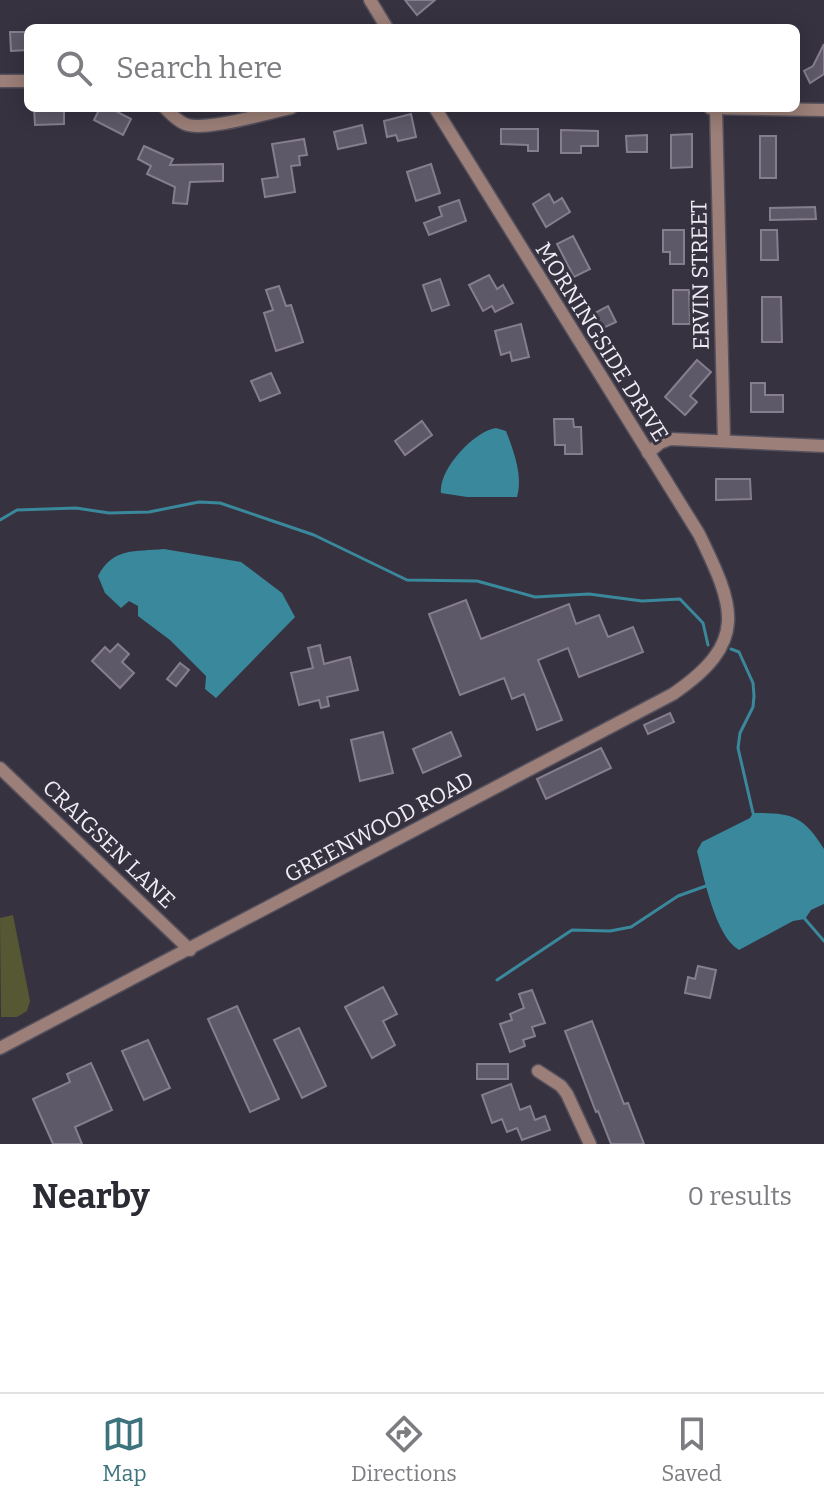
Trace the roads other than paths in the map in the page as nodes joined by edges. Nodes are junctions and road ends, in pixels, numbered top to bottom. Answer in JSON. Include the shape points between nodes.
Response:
{"nodes":[{"id":1,"x":370,"y":0,"type":"edge"},
{"id":2,"x":385,"y":24,"type":"edge"},
{"id":3,"x":0,"y":81,"type":"edge"},
{"id":4,"x":24,"y":81,"type":"edge"},
{"id":5,"x":800,"y":110,"type":"edge"},
{"id":6,"x":824,"y":110,"type":"edge"},
{"id":7,"x":169,"y":112,"type":"edge"},
{"id":8,"x":273,"y":112,"type":"edge"},
{"id":9,"x":437,"y":112,"type":"edge"},
{"id":10,"x":716,"y":112,"type":"edge"},
{"id":11,"x":724,"y":441,"type":"junction"},
{"id":12,"x":824,"y":446,"type":"edge"},
{"id":13,"x":648,"y":453,"type":"junction"},
{"id":14,"x":726,"y":601,"type":"joint"},
{"id":15,"x":0,"y":768,"type":"edge"},
{"id":16,"x":190,"y":950,"type":"junction"},
{"id":17,"x":0,"y":1048,"type":"edge"},
{"id":18,"x":538,"y":1071,"type":"dead end"},
{"id":19,"x":590,"y":1144,"type":"edge"}],
"edges":[{"from":1,"to":2,"type":"street"},
{"from":3,"to":4,"type":"street"},
{"from":5,"to":6,"type":"street"},
{"from":7,"to":8,"type":"street","via":[[197,126]]},
{"from":9,"to":13,"type":"street","name":"MORNINGSIDE DRIVE"},
{"from":10,"to":11,"type":"street","name":"ERVIN STREET"},
{"from":11,"to":12,"type":"street"},
{"from":11,"to":13,"type":"street","via":[[670,439]]},
{"from":13,"to":14,"type":"street","name":"MORNINGSIDE DRIVE","via":[[699,534]]},
{"from":14,"to":16,"type":"street","name":"GREENWOOD ROAD","via":[[722,647],[699,677],[673,694]]},
{"from":15,"to":16,"type":"street","name":"CRAIGSEN LANE"},
{"from":16,"to":17,"type":"street","name":"GREENWOOD ROAD"},
{"from":18,"to":19,"type":"street","via":[[567,1094]]}]}
